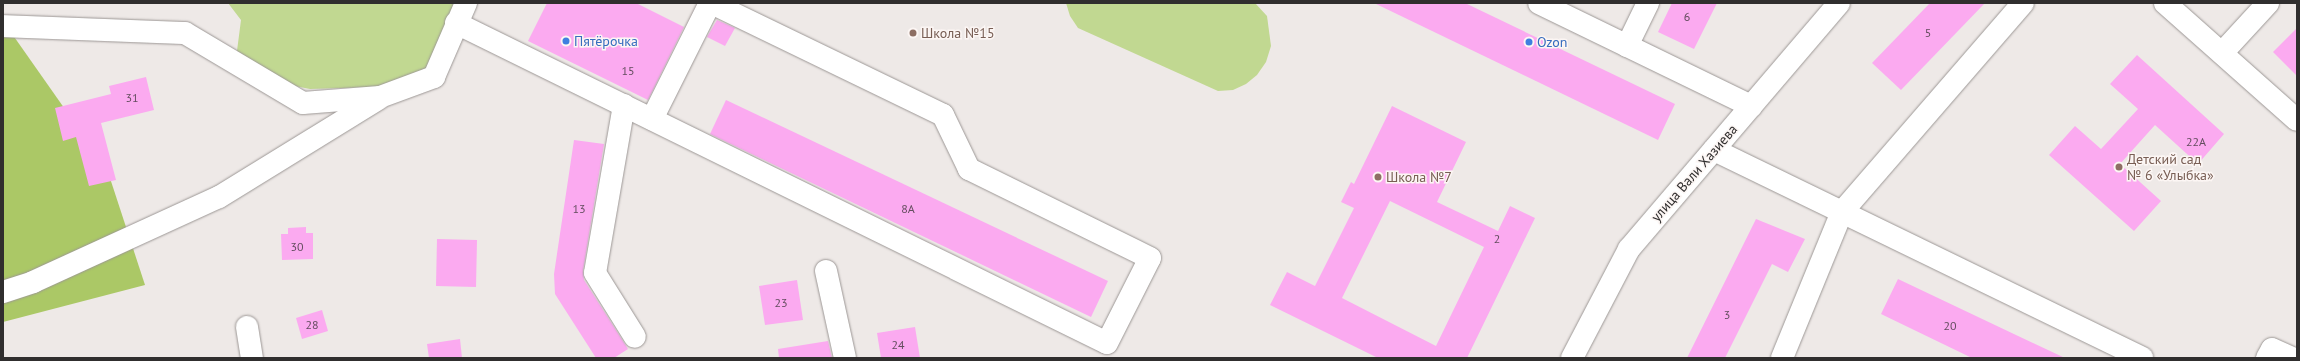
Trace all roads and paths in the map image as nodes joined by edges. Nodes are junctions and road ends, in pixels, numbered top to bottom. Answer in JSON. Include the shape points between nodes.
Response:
{"nodes":[{"id":1,"x":466,"y":3,"type":"edge"},
{"id":2,"x":710,"y":3,"type":"edge"},
{"id":3,"x":1539,"y":3,"type":"edge"},
{"id":4,"x":1648,"y":3,"type":"edge"},
{"id":5,"x":1839,"y":3,"type":"edge"},
{"id":6,"x":2023,"y":3,"type":"edge"},
{"id":7,"x":2165,"y":3,"type":"edge"},
{"id":8,"x":2268,"y":3,"type":"edge"},
{"id":9,"x":456,"y":23,"type":"junction"},
{"id":10,"x":3,"y":26,"type":"edge"},
{"id":11,"x":1627,"y":46,"type":"junction"},
{"id":12,"x":2222,"y":53,"type":"junction"},
{"id":13,"x":380,"y":97,"type":"junction"},
{"id":14,"x":624,"y":105,"type":"junction"},
{"id":15,"x":1751,"y":106,"type":"junction"},
{"id":16,"x":652,"y":119,"type":"junction"},
{"id":17,"x":2297,"y":120,"type":"edge"},
{"id":18,"x":1714,"y":150,"type":"junction"},
{"id":19,"x":1842,"y":212,"type":"junction"},
{"id":20,"x":826,"y":271,"type":"dead end"},
{"id":21,"x":3,"y":292,"type":"edge"},
{"id":22,"x":247,"y":327,"type":"dead end"},
{"id":23,"x":635,"y":337,"type":"dead end"},
{"id":24,"x":252,"y":358,"type":"edge"},
{"id":25,"x":844,"y":358,"type":"edge"},
{"id":26,"x":1572,"y":358,"type":"edge"},
{"id":27,"x":1782,"y":358,"type":"edge"},
{"id":28,"x":2142,"y":358,"type":"edge"},
{"id":29,"x":2267,"y":358,"type":"edge"},
{"id":30,"x":2292,"y":358,"type":"edge"}],
"edges":[{"from":1,"to":9,"type":"street"},
{"from":2,"to":16,"type":"street"},
{"from":2,"to":16,"type":"street","via":[[943,115],[968,169],[1150,258],[1107,343]]},
{"from":3,"to":11,"type":"street"},
{"from":4,"to":11,"type":"street"},
{"from":5,"to":15,"type":"street","name":"улица Вали Хазиева"},
{"from":6,"to":19,"type":"street"},
{"from":7,"to":12,"type":"street"},
{"from":8,"to":12,"type":"street"},
{"from":9,"to":13,"type":"street","via":[[434,77]]},
{"from":9,"to":14,"type":"street"},
{"from":10,"to":13,"type":"street","via":[[185,33],[303,103]]},
{"from":11,"to":15,"type":"street"},
{"from":12,"to":17,"type":"street"},
{"from":13,"to":21,"type":"street","via":[[219,197],[33,282]]},
{"from":14,"to":16,"type":"street"},
{"from":14,"to":23,"type":"street","via":[[595,273]]},
{"from":15,"to":18,"type":"street","name":"улица Вали Хазиева"},
{"from":18,"to":19,"type":"street"},
{"from":18,"to":26,"type":"street","name":"улица Вали Хазиева","via":[[1629,249]]},
{"from":19,"to":27,"type":"street"},
{"from":19,"to":28,"type":"street"},
{"from":20,"to":25,"type":"street"},
{"from":22,"to":24,"type":"street"},
{"from":29,"to":30,"type":"street","via":[[2272,349]]}]}
